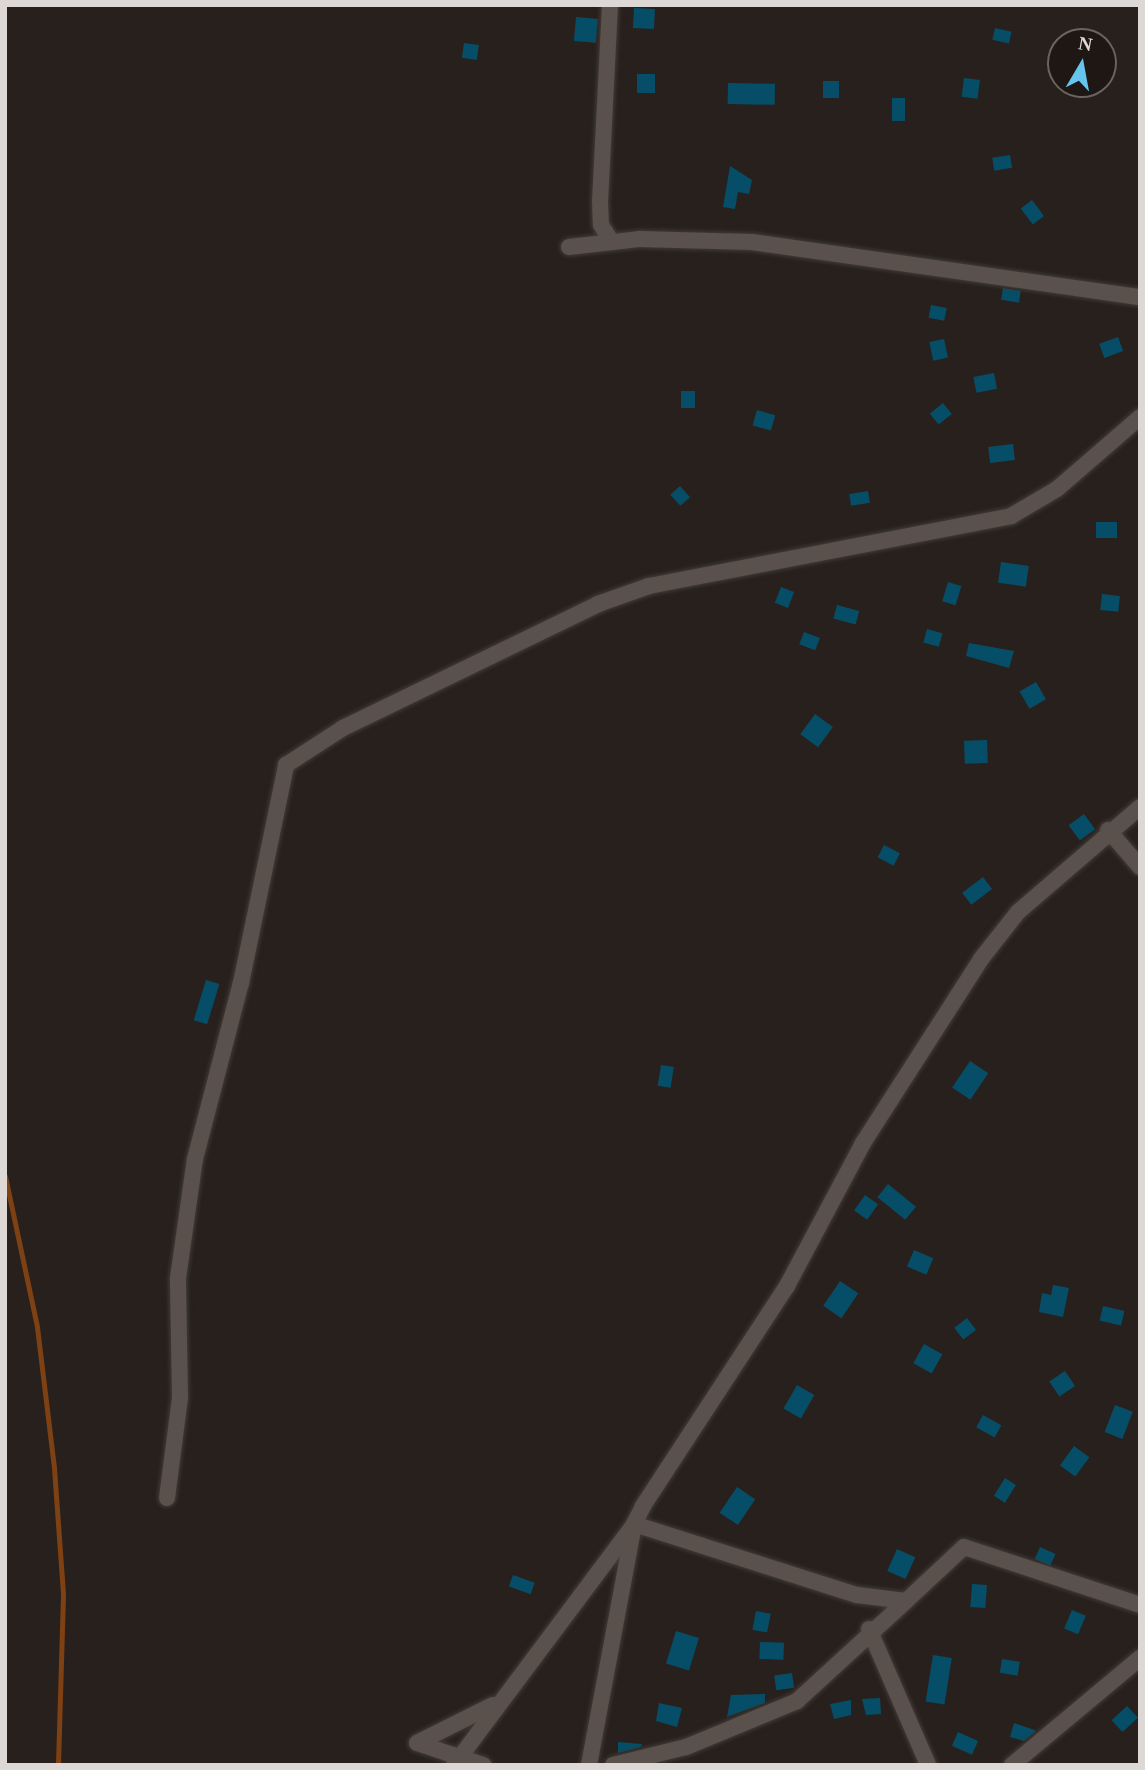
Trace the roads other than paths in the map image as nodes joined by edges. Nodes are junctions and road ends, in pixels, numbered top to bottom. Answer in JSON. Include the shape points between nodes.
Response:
{"nodes":[{"id":1,"x":610,"y":5,"type":"edge"},
{"id":2,"x":612,"y":242,"type":"junction"},
{"id":3,"x":569,"y":247,"type":"dead end"},
{"id":4,"x":1140,"y":297,"type":"edge"},
{"id":5,"x":1140,"y":417,"type":"edge"},
{"id":6,"x":1140,"y":807,"type":"edge"},
{"id":7,"x":1108,"y":830,"type":"junction"},
{"id":8,"x":1140,"y":867,"type":"edge"},
{"id":9,"x":167,"y":1497,"type":"dead end"},
{"id":10,"x":634,"y":1524,"type":"junction"},
{"id":11,"x":906,"y":1601,"type":"junction"},
{"id":12,"x":1140,"y":1605,"type":"edge"},
{"id":13,"x":869,"y":1629,"type":"junction"},
{"id":14,"x":1140,"y":1658,"type":"edge"},
{"id":15,"x":497,"y":1703,"type":"junction"},
{"id":16,"x":455,"y":1762,"type":"edge"},
{"id":17,"x":483,"y":1765,"type":"edge"},
{"id":18,"x":589,"y":1765,"type":"edge"},
{"id":19,"x":613,"y":1765,"type":"edge"},
{"id":20,"x":928,"y":1765,"type":"edge"},
{"id":21,"x":1012,"y":1765,"type":"edge"}],
"edges":[{"from":1,"to":2,"type":"street","via":[[600,200],[601,225]]},
{"from":2,"to":3,"type":"street"},
{"from":2,"to":4,"type":"street","via":[[752,242]]},
{"from":5,"to":9,"type":"street","via":[[1058,489],[1011,516],[649,586],[598,604],[343,728],[286,765],[241,983],[195,1158],[178,1278],[180,1398]]},
{"from":6,"to":7,"type":"street"},
{"from":7,"to":8,"type":"street"},
{"from":7,"to":10,"type":"street","via":[[1018,912],[931,1030],[787,1286]]},
{"from":10,"to":11,"type":"street","via":[[823,1588]]},
{"from":10,"to":15,"type":"street"},
{"from":10,"to":18,"type":"street"},
{"from":11,"to":12,"type":"street","via":[[964,1547]]},
{"from":11,"to":13,"type":"street"},
{"from":13,"to":19,"type":"street","via":[[797,1701],[686,1747]]},
{"from":13,"to":20,"type":"street"},
{"from":14,"to":21,"type":"street"},
{"from":15,"to":16,"type":"street"},
{"from":15,"to":16,"type":"street","via":[[417,1743]]},
{"from":16,"to":17,"type":"street"}]}
